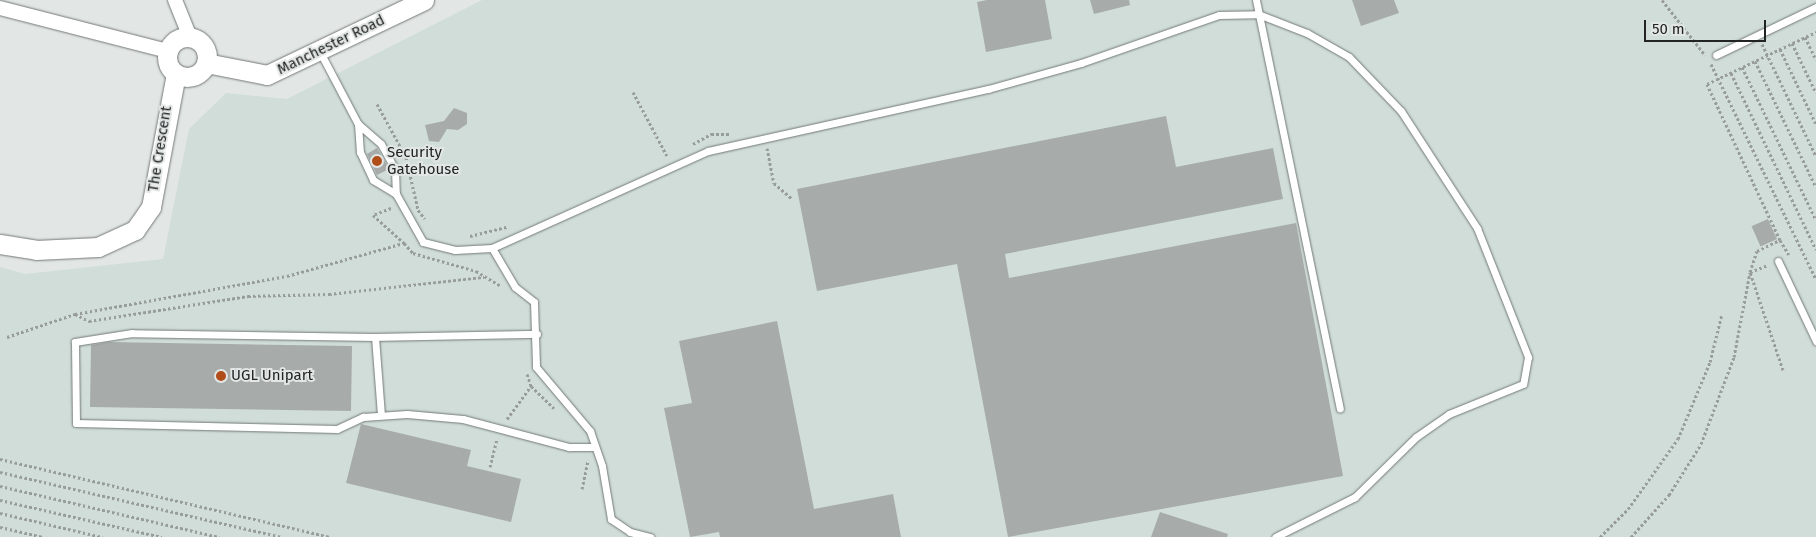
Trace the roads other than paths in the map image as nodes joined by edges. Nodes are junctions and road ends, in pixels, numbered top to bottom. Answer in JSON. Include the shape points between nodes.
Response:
{"nodes":[{"id":1,"x":175,"y":0,"type":"edge"},
{"id":2,"x":424,"y":0,"type":"edge"},
{"id":3,"x":1256,"y":0,"type":"edge"},
{"id":4,"x":1816,"y":7,"type":"edge"},
{"id":5,"x":0,"y":8,"type":"edge"},
{"id":6,"x":1258,"y":14,"type":"junction"},
{"id":7,"x":190,"y":37,"type":"junction"},
{"id":8,"x":168,"y":51,"type":"junction"},
{"id":9,"x":320,"y":52,"type":"junction"},
{"id":10,"x":1716,"y":55,"type":"road end"},
{"id":11,"x":206,"y":63,"type":"junction"},
{"id":12,"x":176,"y":74,"type":"junction"},
{"id":13,"x":358,"y":124,"type":"junction"},
{"id":14,"x":396,"y":194,"type":"junction"},
{"id":15,"x":0,"y":244,"type":"edge"},
{"id":16,"x":492,"y":248,"type":"junction"},
{"id":17,"x":1778,"y":261,"type":"road end"},
{"id":18,"x":537,"y":334,"type":"junction"},
{"id":19,"x":375,"y":337,"type":"junction"},
{"id":20,"x":1816,"y":341,"type":"edge"},
{"id":21,"x":1340,"y":408,"type":"dead end"},
{"id":22,"x":381,"y":415,"type":"junction"},
{"id":23,"x":595,"y":447,"type":"junction"},
{"id":24,"x":650,"y":537,"type":"edge"},
{"id":25,"x":1276,"y":537,"type":"edge"}],
"edges":[{"from":1,"to":7,"type":"street"},
{"from":2,"to":9,"type":"main road","name":"Manchester Road"},
{"from":3,"to":6,"type":"lane"},
{"from":4,"to":10,"type":"lane"},
{"from":5,"to":8,"type":"street"},
{"from":6,"to":16,"type":"lane","via":[[1219,15],[1081,63],[988,89],[708,151]]},
{"from":6,"to":21,"type":"lane"},
{"from":6,"to":25,"type":"lane","via":[[1307,33],[1348,57],[1401,111],[1477,228],[1528,357],[1523,384],[1449,414],[1416,436],[1355,497]]},
{"from":7,"to":8,"type":"main road","via":[[176,40]]},
{"from":7,"to":11,"type":"main road","via":[[202,43]]},
{"from":8,"to":12,"type":"main road","via":[[168,64]]},
{"from":9,"to":11,"type":"main road","name":"Manchester Road","via":[[267,75]]},
{"from":9,"to":13,"type":"lane"},
{"from":11,"to":12,"type":"main road","via":[[197,74]]},
{"from":12,"to":15,"type":"main road","name":"The Crescent","via":[[151,207],[135,230],[98,247],[36,250]]},
{"from":13,"to":14,"type":"lane","via":[[381,144],[395,169]]},
{"from":13,"to":14,"type":"lane","via":[[360,152],[373,180]]},
{"from":14,"to":16,"type":"lane","via":[[423,242],[455,250]]},
{"from":16,"to":18,"type":"lane","via":[[515,287],[534,302]]},
{"from":17,"to":20,"type":"lane"},
{"from":18,"to":19,"type":"lane"},
{"from":18,"to":23,"type":"lane","via":[[536,366],[590,431]]},
{"from":19,"to":22,"type":"lane"},
{"from":19,"to":22,"type":"lane","via":[[132,332],[75,342],[76,423],[337,428],[363,417]]},
{"from":22,"to":23,"type":"lane","via":[[463,419],[568,447]]},
{"from":23,"to":24,"type":"lane","via":[[612,519],[630,532]]}]}
